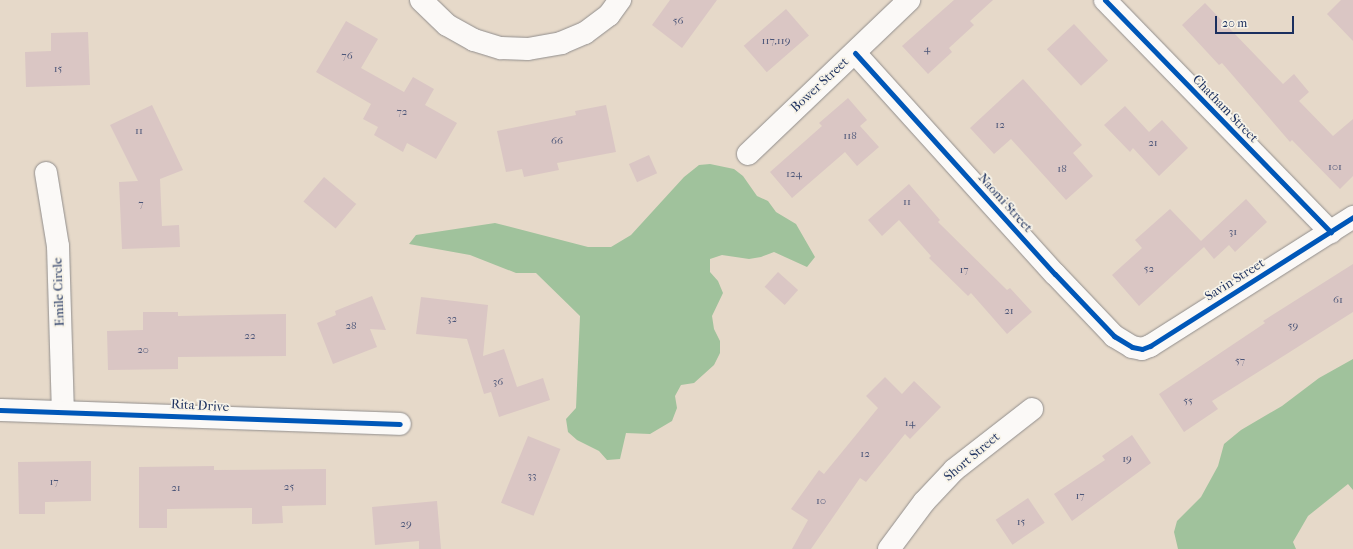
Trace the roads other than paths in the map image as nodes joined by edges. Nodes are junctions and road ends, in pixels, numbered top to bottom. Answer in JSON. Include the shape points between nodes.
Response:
{"nodes":[{"id":1,"x":421,"y":0,"type":"edge"},
{"id":2,"x":620,"y":0,"type":"edge"},
{"id":3,"x":909,"y":0,"type":"edge"},
{"id":4,"x":1105,"y":0,"type":"edge"},
{"id":5,"x":855,"y":53,"type":"junction"},
{"id":6,"x":748,"y":154,"type":"dead end"},
{"id":7,"x":46,"y":173,"type":"dead end"},
{"id":8,"x":1353,"y":217,"type":"edge"},
{"id":9,"x":1330,"y":232,"type":"junction"},
{"id":10,"x":1150,"y":346,"type":"joint"},
{"id":11,"x":1032,"y":409,"type":"dead end"},
{"id":12,"x":0,"y":410,"type":"edge"},
{"id":13,"x":63,"y":411,"type":"junction"},
{"id":14,"x":400,"y":424,"type":"dead end"},
{"id":15,"x":889,"y":549,"type":"edge"}],
"edges":[{"from":1,"to":2,"type":"street","via":[[447,25],[474,40],[501,48],[528,49],[561,43],[585,33],[609,15]]},
{"from":3,"to":5,"type":"street","name":"Bower Street"},
{"from":4,"to":9,"type":"street","name":"Chatham Street"},
{"from":5,"to":6,"type":"street","name":"Bower Street"},
{"from":5,"to":10,"type":"street","name":"Naomi Street","via":[[1114,336],[1132,347],[1142,349]]},
{"from":7,"to":13,"type":"street","name":"Emile Circle","via":[[58,246]]},
{"from":8,"to":9,"type":"street","name":"Savin Street"},
{"from":9,"to":10,"type":"street","name":"Savin Street"},
{"from":11,"to":15,"type":"street","name":"Short Street","via":[[954,470],[924,502]]},
{"from":12,"to":13,"type":"street","name":"Rita Drive"},
{"from":13,"to":14,"type":"street","name":"Rita Drive"}]}
